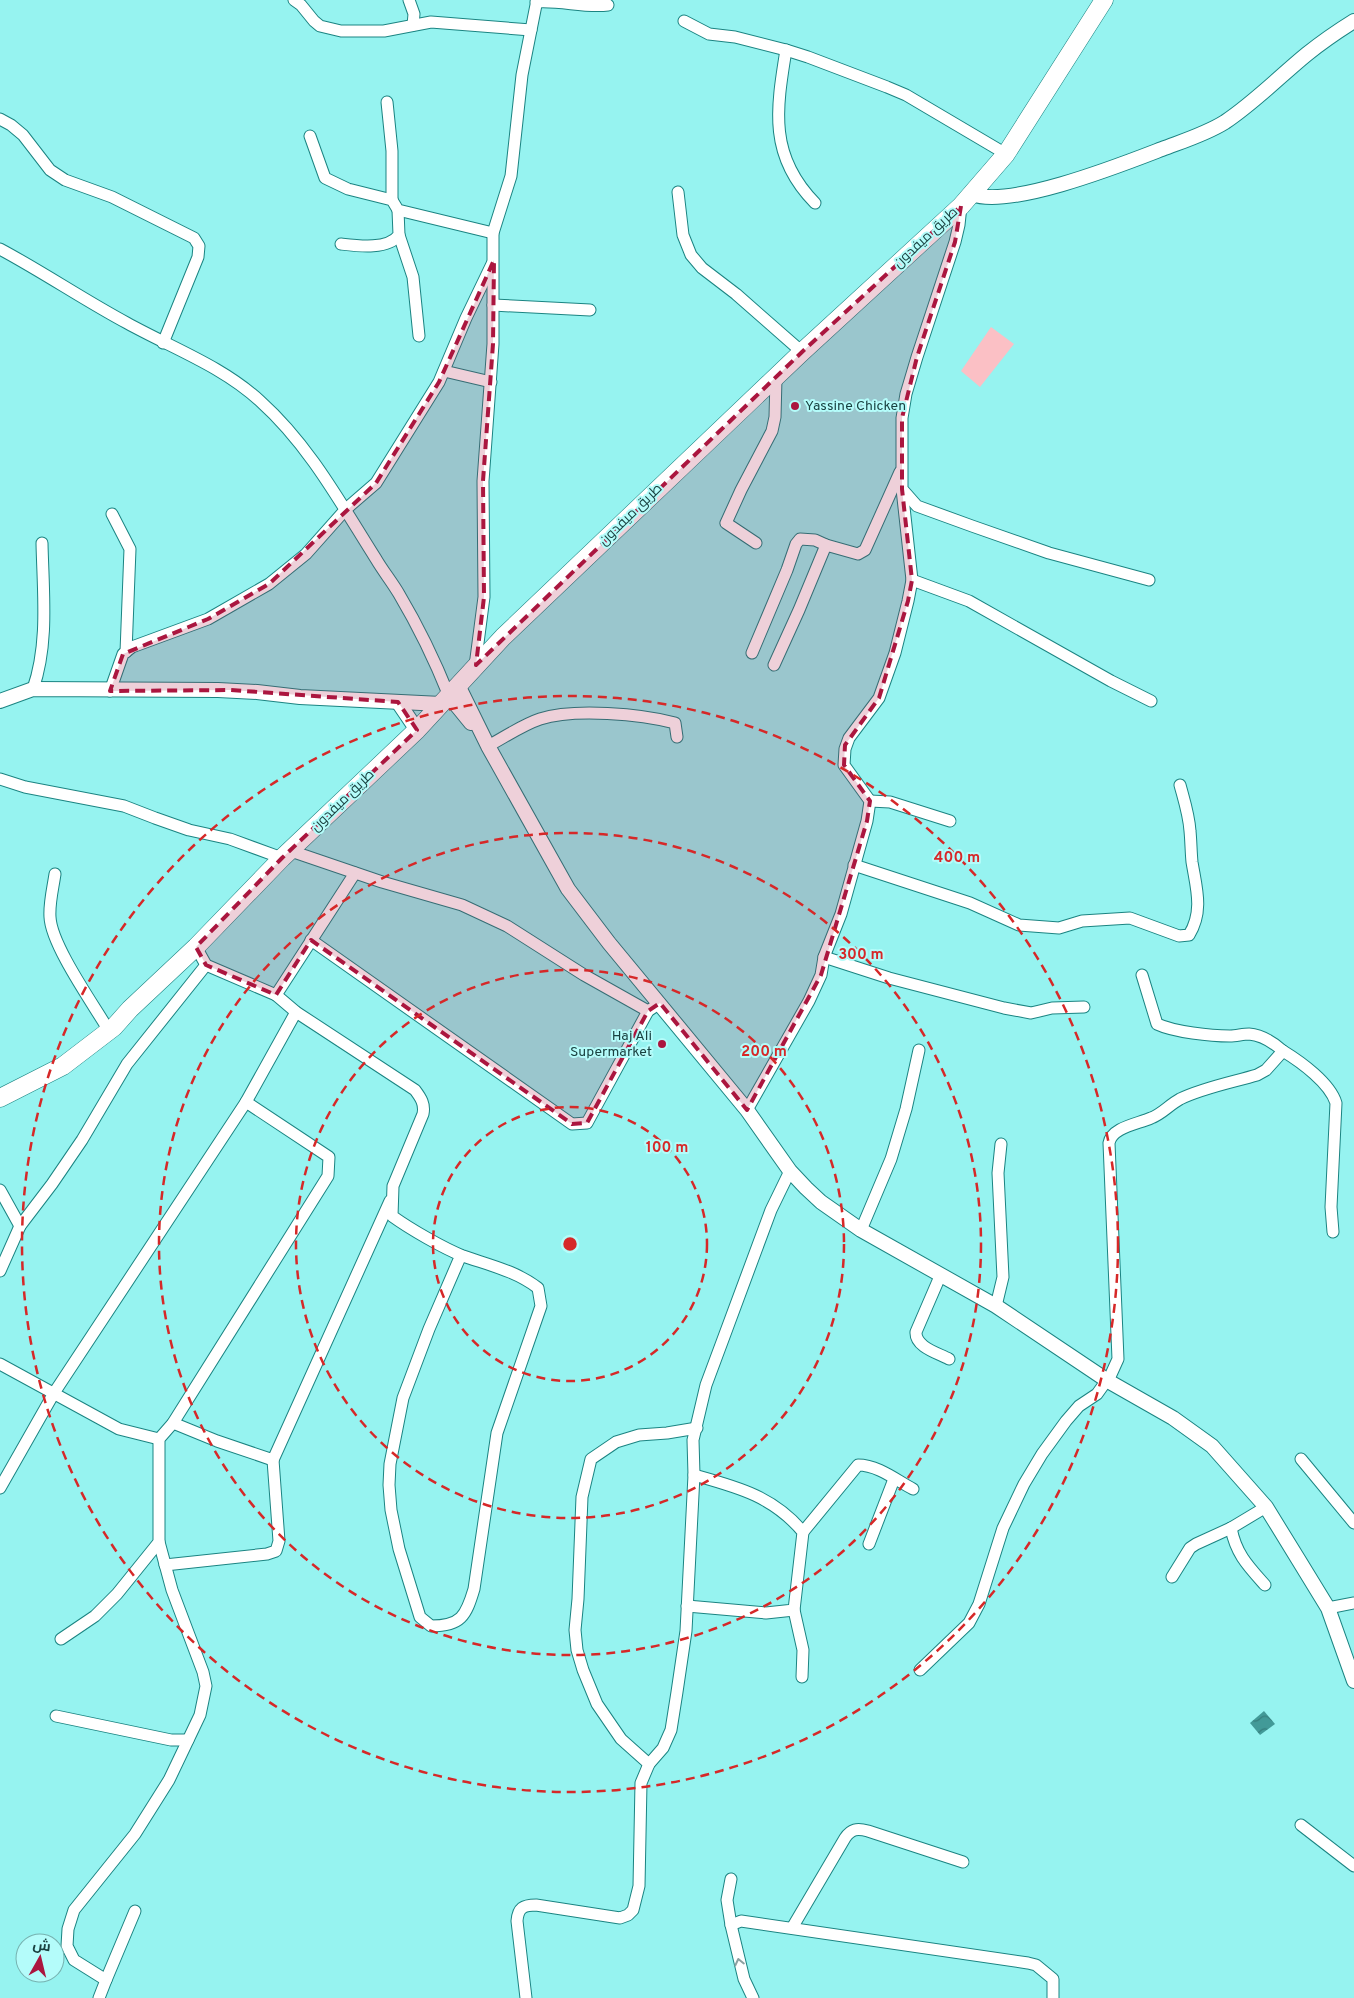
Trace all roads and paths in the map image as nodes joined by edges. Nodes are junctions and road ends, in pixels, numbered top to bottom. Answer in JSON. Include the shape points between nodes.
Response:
{"nodes":[{"id":1,"x":294,"y":0,"type":"edge"},
{"id":2,"x":409,"y":0,"type":"edge"},
{"id":3,"x":1102,"y":0,"type":"edge"},
{"id":4,"x":537,"y":1,"type":"edge"},
{"id":5,"x":608,"y":5,"type":"dead end"},
{"id":6,"x":684,"y":21,"type":"dead end"},
{"id":7,"x":1354,"y":21,"type":"edge"},
{"id":8,"x":412,"y":25,"type":"junction"},
{"id":9,"x":531,"y":30,"type":"junction"},
{"id":10,"x":786,"y":50,"type":"junction"},
{"id":11,"x":387,"y":102,"type":"dead end"},
{"id":12,"x":0,"y":119,"type":"edge"},
{"id":13,"x":310,"y":136,"type":"dead end"},
{"id":14,"x":1006,"y":154,"type":"junction"},
{"id":15,"x":678,"y":192,"type":"dead end"},
{"id":16,"x":967,"y":200,"type":"junction"},
{"id":17,"x":816,"y":203,"type":"dead end"},
{"id":18,"x":395,"y":205,"type":"junction"},
{"id":19,"x":493,"y":233,"type":"junction"},
{"id":20,"x":399,"y":235,"type":"junction"},
{"id":21,"x":341,"y":244,"type":"dead end"},
{"id":22,"x":0,"y":249,"type":"edge"},
{"id":23,"x":494,"y":260,"type":"junction"},
{"id":24,"x":493,"y":305,"type":"junction"},
{"id":25,"x":590,"y":310,"type":"dead end"},
{"id":26,"x":419,"y":336,"type":"dead end"},
{"id":27,"x":163,"y":343,"type":"junction"},
{"id":28,"x":802,"y":352,"type":"junction"},
{"id":29,"x":444,"y":371,"type":"junction"},
{"id":30,"x":776,"y":378,"type":"junction"},
{"id":31,"x":491,"y":382,"type":"junction"},
{"id":32,"x":902,"y":468,"type":"junction"},
{"id":33,"x":902,"y":489,"type":"junction"},
{"id":34,"x":346,"y":509,"type":"junction"},
{"id":35,"x":112,"y":514,"type":"dead end"},
{"id":36,"x":42,"y":543,"type":"dead end"},
{"id":37,"x":756,"y":543,"type":"dead end"},
{"id":38,"x":826,"y":545,"type":"junction"},
{"id":39,"x":912,"y":580,"type":"junction"},
{"id":40,"x":1149,"y":580,"type":"dead end"},
{"id":41,"x":481,"y":618,"type":"junction"},
{"id":42,"x":503,"y":636,"type":"junction"},
{"id":43,"x":126,"y":652,"type":"junction"},
{"id":44,"x":752,"y":653,"type":"dead end"},
{"id":45,"x":774,"y":665,"type":"dead end"},
{"id":46,"x":475,"y":666,"type":"junction"},
{"id":47,"x":33,"y":689,"type":"junction"},
{"id":48,"x":110,"y":691,"type":"junction"},
{"id":49,"x":449,"y":695,"type":"junction"},
{"id":50,"x":0,"y":701,"type":"edge"},
{"id":51,"x":1151,"y":701,"type":"dead end"},
{"id":52,"x":398,"y":702,"type":"junction"},
{"id":53,"x":417,"y":730,"type":"junction"},
{"id":54,"x":677,"y":737,"type":"dead end"},
{"id":55,"x":488,"y":746,"type":"junction"},
{"id":56,"x":0,"y":780,"type":"edge"},
{"id":57,"x":1180,"y":785,"type":"dead end"},
{"id":58,"x":870,"y":801,"type":"junction"},
{"id":59,"x":950,"y":821,"type":"dead end"},
{"id":60,"x":287,"y":854,"type":"junction"},
{"id":61,"x":854,"y":865,"type":"junction"},
{"id":62,"x":355,"y":872,"type":"junction"},
{"id":63,"x":55,"y":874,"type":"dead end"},
{"id":64,"x":311,"y":940,"type":"junction"},
{"id":65,"x":196,"y":947,"type":"junction"},
{"id":66,"x":824,"y":957,"type":"junction"},
{"id":67,"x":206,"y":965,"type":"junction"},
{"id":68,"x":1142,"y":975,"type":"dead end"},
{"id":69,"x":276,"y":996,"type":"junction"},
{"id":70,"x":660,"y":1002,"type":"junction"},
{"id":71,"x":1084,"y":1008,"type":"dead end"},
{"id":72,"x":130,"y":1009,"type":"junction"},
{"id":73,"x":648,"y":1011,"type":"junction"},
{"id":74,"x":296,"y":1012,"type":"junction"},
{"id":75,"x":106,"y":1026,"type":"junction"},
{"id":76,"x":919,"y":1050,"type":"dead end"},
{"id":77,"x":1284,"y":1051,"type":"junction"},
{"id":78,"x":0,"y":1087,"type":"edge"},
{"id":79,"x":0,"y":1098,"type":"edge"},
{"id":80,"x":246,"y":1102,"type":"junction"},
{"id":81,"x":747,"y":1110,"type":"junction"},
{"id":82,"x":1001,"y":1144,"type":"dead end"},
{"id":83,"x":790,"y":1171,"type":"junction"},
{"id":84,"x":0,"y":1190,"type":"edge"},
{"id":85,"x":392,"y":1198,"type":"junction"},
{"id":86,"x":20,"y":1226,"type":"junction"},
{"id":87,"x":861,"y":1230,"type":"junction"},
{"id":88,"x":1333,"y":1232,"type":"dead end"},
{"id":89,"x":461,"y":1255,"type":"junction"},
{"id":90,"x":0,"y":1271,"type":"edge"},
{"id":91,"x":941,"y":1274,"type":"junction"},
{"id":92,"x":996,"y":1306,"type":"junction"},
{"id":93,"x":949,"y":1359,"type":"dead end"},
{"id":94,"x":0,"y":1364,"type":"edge"},
{"id":95,"x":1108,"y":1380,"type":"junction"},
{"id":96,"x":54,"y":1393,"type":"junction"},
{"id":97,"x":174,"y":1423,"type":"junction"},
{"id":98,"x":696,"y":1428,"type":"junction"},
{"id":99,"x":159,"y":1439,"type":"junction"},
{"id":100,"x":1301,"y":1459,"type":"dead end"},
{"id":101,"x":273,"y":1460,"type":"junction"},
{"id":102,"x":694,"y":1475,"type":"junction"},
{"id":103,"x":894,"y":1479,"type":"junction"},
{"id":104,"x":0,"y":1488,"type":"edge"},
{"id":105,"x":913,"y":1489,"type":"dead end"},
{"id":106,"x":1266,"y":1508,"type":"junction"},
{"id":107,"x":1354,"y":1523,"type":"edge"},
{"id":108,"x":1231,"y":1528,"type":"junction"},
{"id":109,"x":803,"y":1532,"type":"junction"},
{"id":110,"x":159,"y":1542,"type":"junction"},
{"id":111,"x":869,"y":1544,"type":"dead end"},
{"id":112,"x":165,"y":1565,"type":"junction"},
{"id":113,"x":1172,"y":1577,"type":"dead end"},
{"id":114,"x":1265,"y":1585,"type":"dead end"},
{"id":115,"x":1354,"y":1603,"type":"edge"},
{"id":116,"x":687,"y":1606,"type":"junction"},
{"id":117,"x":1328,"y":1608,"type":"junction"},
{"id":118,"x":794,"y":1610,"type":"junction"},
{"id":119,"x":61,"y":1640,"type":"dead end"},
{"id":120,"x":920,"y":1670,"type":"dead end"},
{"id":121,"x":802,"y":1677,"type":"dead end"},
{"id":122,"x":1354,"y":1682,"type":"edge"},
{"id":123,"x":56,"y":1716,"type":"dead end"},
{"id":124,"x":188,"y":1740,"type":"junction"},
{"id":125,"x":649,"y":1764,"type":"junction"},
{"id":126,"x":1301,"y":1825,"type":"dead end"},
{"id":127,"x":963,"y":1862,"type":"dead end"},
{"id":128,"x":1354,"y":1866,"type":"edge"},
{"id":129,"x":731,"y":1879,"type":"dead end"},
{"id":130,"x":135,"y":1910,"type":"dead end"},
{"id":131,"x":731,"y":1925,"type":"junction"},
{"id":132,"x":792,"y":1928,"type":"junction"},
{"id":133,"x":106,"y":1980,"type":"junction"},
{"id":134,"x":99,"y":1998,"type":"edge"},
{"id":135,"x":526,"y":1998,"type":"edge"},
{"id":136,"x":753,"y":1998,"type":"edge"},
{"id":137,"x":1053,"y":1998,"type":"edge"}],
"edges":[{"from":1,"to":8,"type":"street","via":[[314,21],[328,29],[370,32]]},
{"from":2,"to":8,"type":"street","via":[[414,14]]},
{"from":3,"to":14,"type":"main road","name":"طريق ميفدون"},
{"from":4,"to":5,"type":"street"},
{"from":4,"to":9,"type":"street"},
{"from":6,"to":10,"type":"street","via":[[709,34]]},
{"from":7,"to":16,"type":"street","via":[[1307,54],[1224,123],[1108,170],[1050,188]]},
{"from":8,"to":9,"type":"street","via":[[431,22]]},
{"from":9,"to":19,"type":"street","via":[[517,112],[511,176]]},
{"from":10,"to":14,"type":"street","via":[[906,95]]},
{"from":10,"to":17,"type":"street","via":[[779,120],[782,150],[801,188]]},
{"from":11,"to":18,"type":"street"},
{"from":12,"to":27,"type":"street","via":[[23,135],[50,170],[65,180],[112,197],[194,238],[199,246],[198,257]]},
{"from":13,"to":18,"type":"street","via":[[325,178]]},
{"from":14,"to":16,"type":"main road","name":"طريق ميفدون"},
{"from":15,"to":28,"type":"street","via":[[683,235],[691,255],[702,268]]},
{"from":16,"to":28,"type":"main road","name":"طريق ميفدون"},
{"from":16,"to":32,"type":"street","via":[[906,394],[902,418]]},
{"from":18,"to":19,"type":"street"},
{"from":18,"to":20,"type":"street"},
{"from":19,"to":23,"type":"street"},
{"from":20,"to":21,"type":"street","via":[[387,243],[369,246]]},
{"from":20,"to":26,"type":"street","via":[[413,277]]},
{"from":22,"to":27,"type":"street"},
{"from":23,"to":24,"type":"street"},
{"from":23,"to":29,"type":"street"},
{"from":24,"to":25,"type":"street"},
{"from":24,"to":31,"type":"street"},
{"from":27,"to":34,"type":"street","via":[[228,376],[260,401],[287,428]]},
{"from":28,"to":30,"type":"main road","name":"طريق ميفدون"},
{"from":29,"to":31,"type":"street"},
{"from":29,"to":34,"type":"street","via":[[376,483]]},
{"from":30,"to":37,"type":"street","via":[[772,431],[726,523]]},
{"from":30,"to":42,"type":"main road","name":"طريق ميفدون"},
{"from":31,"to":41,"type":"street","via":[[483,481]]},
{"from":32,"to":33,"type":"street"},
{"from":32,"to":38,"type":"street","via":[[865,550],[858,554]]},
{"from":33,"to":39,"type":"street"},
{"from":33,"to":40,"type":"street","via":[[917,506],[1049,553]]},
{"from":34,"to":43,"type":"street","via":[[306,554],[269,584],[208,620]]},
{"from":34,"to":49,"type":"street","via":[[399,594]]},
{"from":35,"to":43,"type":"street","via":[[130,549]]},
{"from":36,"to":47,"type":"street","via":[[43,651]]},
{"from":38,"to":44,"type":"street","via":[[800,539],[796,544]]},
{"from":38,"to":45,"type":"street"},
{"from":39,"to":51,"type":"street","via":[[969,601],[1111,682]]},
{"from":39,"to":58,"type":"street","via":[[895,653],[879,698],[845,745],[844,765]]},
{"from":41,"to":42,"type":"street","via":[[484,632]]},
{"from":41,"to":46,"type":"street"},
{"from":42,"to":46,"type":"main road","name":"طريق ميفدون"},
{"from":43,"to":48,"type":"street","via":[[118,663]]},
{"from":46,"to":49,"type":"main road","name":"طريق ميفدون"},
{"from":47,"to":48,"type":"street"},
{"from":47,"to":50,"type":"street"},
{"from":48,"to":52,"type":"street","via":[[231,690]]},
{"from":49,"to":52,"type":"street"},
{"from":49,"to":53,"type":"main road","name":"طريق ميفدون"},
{"from":49,"to":55,"type":"street"},
{"from":52,"to":53,"type":"street"},
{"from":53,"to":60,"type":"main road","name":"طريق ميفدون"},
{"from":54,"to":55,"type":"street","via":[[675,723],[654,717],[554,716],[538,720]]},
{"from":55,"to":70,"type":"street","via":[[568,889]]},
{"from":56,"to":60,"type":"street","via":[[124,806],[189,830]]},
{"from":57,"to":61,"type":"street","via":[[1188,813],[1197,892],[1198,914],[1189,935],[1179,936],[1130,918],[1082,921],[1060,928],[1019,925],[970,903]]},
{"from":58,"to":59,"type":"street","via":[[890,802]]},
{"from":58,"to":61,"type":"street"},
{"from":60,"to":62,"type":"street"},
{"from":60,"to":65,"type":"main road","name":"طريق ميفدون"},
{"from":61,"to":66,"type":"street","via":[[841,914]]},
{"from":62,"to":64,"type":"street"},
{"from":62,"to":73,"type":"street","via":[[462,905],[507,926]]},
{"from":63,"to":75,"type":"street","via":[[51,926],[67,961]]},
{"from":64,"to":69,"type":"street"},
{"from":64,"to":73,"type":"street","via":[[572,1124],[587,1123]]},
{"from":65,"to":67,"type":"street"},
{"from":65,"to":72,"type":"main road","name":"طريق ميفدون"},
{"from":66,"to":71,"type":"street","via":[[1004,1008],[1031,1013],[1052,1008]]},
{"from":66,"to":81,"type":"street","via":[[809,1001]]},
{"from":67,"to":69,"type":"street"},
{"from":67,"to":86,"type":"street","via":[[128,1064],[82,1140]]},
{"from":68,"to":77,"type":"street","via":[[1157,1024],[1168,1029],[1203,1034],[1250,1034],[1271,1041]]},
{"from":69,"to":74,"type":"street"},
{"from":70,"to":73,"type":"street"},
{"from":70,"to":81,"type":"street"},
{"from":72,"to":75,"type":"main road","name":"طريق ميفدون"},
{"from":72,"to":79,"type":"main road","name":"طريق ميفدون","via":[[114,1027],[63,1066]]},
{"from":74,"to":80,"type":"street"},
{"from":74,"to":85,"type":"street","via":[[415,1090],[421,1098],[423,1114],[396,1175]]},
{"from":75,"to":78,"type":"main road","name":"طريق ميفدون","via":[[67,1054]]},
{"from":76,"to":87,"type":"street","via":[[891,1159]]},
{"from":77,"to":88,"type":"street","via":[[1312,1072],[1332,1093],[1336,1103],[1331,1207]]},
{"from":77,"to":95,"type":"street","via":[[1257,1075],[1188,1095],[1162,1113],[1124,1128],[1110,1139],[1118,1359]]},
{"from":80,"to":96,"type":"street"},
{"from":80,"to":97,"type":"street","via":[[329,1157],[328,1176]]},
{"from":81,"to":83,"type":"street"},
{"from":82,"to":92,"type":"street","via":[[998,1174],[1003,1277]]},
{"from":83,"to":87,"type":"street","via":[[821,1202]]},
{"from":83,"to":98,"type":"street","via":[[771,1210],[706,1385]]},
{"from":84,"to":86,"type":"street"},
{"from":85,"to":89,"type":"street","via":[[392,1216]]},
{"from":85,"to":101,"type":"street"},
{"from":86,"to":90,"type":"street"},
{"from":87,"to":91,"type":"street"},
{"from":89,"to":89,"type":"street","via":[[528,1280],[538,1288],[541,1306],[497,1433],[474,1589],[468,1610],[458,1621],[445,1626],[431,1626],[420,1617],[399,1549],[391,1510],[390,1464],[403,1398]]},
{"from":91,"to":92,"type":"street"},
{"from":91,"to":93,"type":"street","via":[[916,1337],[919,1343]]},
{"from":92,"to":95,"type":"street"},
{"from":94,"to":96,"type":"street"},
{"from":95,"to":106,"type":"street","via":[[1173,1418],[1212,1446]]},
{"from":95,"to":120,"type":"street","via":[[1066,1421],[1024,1484],[1003,1528],[979,1604],[969,1623]]},
{"from":96,"to":99,"type":"street","via":[[119,1429]]},
{"from":96,"to":104,"type":"street"},
{"from":97,"to":99,"type":"street"},
{"from":97,"to":101,"type":"street"},
{"from":98,"to":102,"type":"street"},
{"from":98,"to":125,"type":"street","via":[[639,1435],[616,1442],[590,1459],[582,1497],[575,1630],[577,1650],[597,1704],[621,1739]]},
{"from":99,"to":110,"type":"street"},
{"from":100,"to":107,"type":"street"},
{"from":101,"to":112,"type":"street","via":[[279,1542],[276,1551]]},
{"from":102,"to":109,"type":"street","via":[[760,1497],[791,1517]]},
{"from":102,"to":116,"type":"street"},
{"from":103,"to":105,"type":"street"},
{"from":103,"to":109,"type":"street","via":[[885,1472],[858,1465]]},
{"from":103,"to":111,"type":"street"},
{"from":106,"to":108,"type":"street"},
{"from":106,"to":117,"type":"street"},
{"from":108,"to":113,"type":"street","via":[[1190,1548]]},
{"from":108,"to":114,"type":"street","via":[[1234,1545]]},
{"from":109,"to":118,"type":"street"},
{"from":110,"to":112,"type":"street"},
{"from":110,"to":119,"type":"street","via":[[95,1616]]},
{"from":112,"to":124,"type":"street","via":[[206,1686],[200,1715]]},
{"from":115,"to":117,"type":"street"},
{"from":116,"to":118,"type":"street","via":[[766,1613]]},
{"from":116,"to":125,"type":"street","via":[[671,1730],[663,1748]]},
{"from":117,"to":122,"type":"street"},
{"from":118,"to":121,"type":"street","via":[[803,1650]]},
{"from":123,"to":124,"type":"street","via":[[171,1740]]},
{"from":124,"to":133,"type":"street","via":[[169,1780],[135,1834],[74,1910],[67,1946],[74,1960]]},
{"from":125,"to":135,"type":"street","via":[[641,1783],[639,1886],[633,1910],[620,1918],[536,1905],[521,1908],[517,1921]]},
{"from":126,"to":128,"type":"street"},
{"from":127,"to":132,"type":"street","via":[[854,1829],[844,1838]]},
{"from":129,"to":131,"type":"street","via":[[727,1900]]},
{"from":130,"to":133,"type":"street"},
{"from":131,"to":132,"type":"street","via":[[741,1921]]},
{"from":136,"to":131,"type":"street","one_way":true,"via":[[744,1979]]},
{"from":132,"to":137,"type":"street","via":[[1036,1965],[1053,1979]]},
{"from":133,"to":134,"type":"street"}]}
